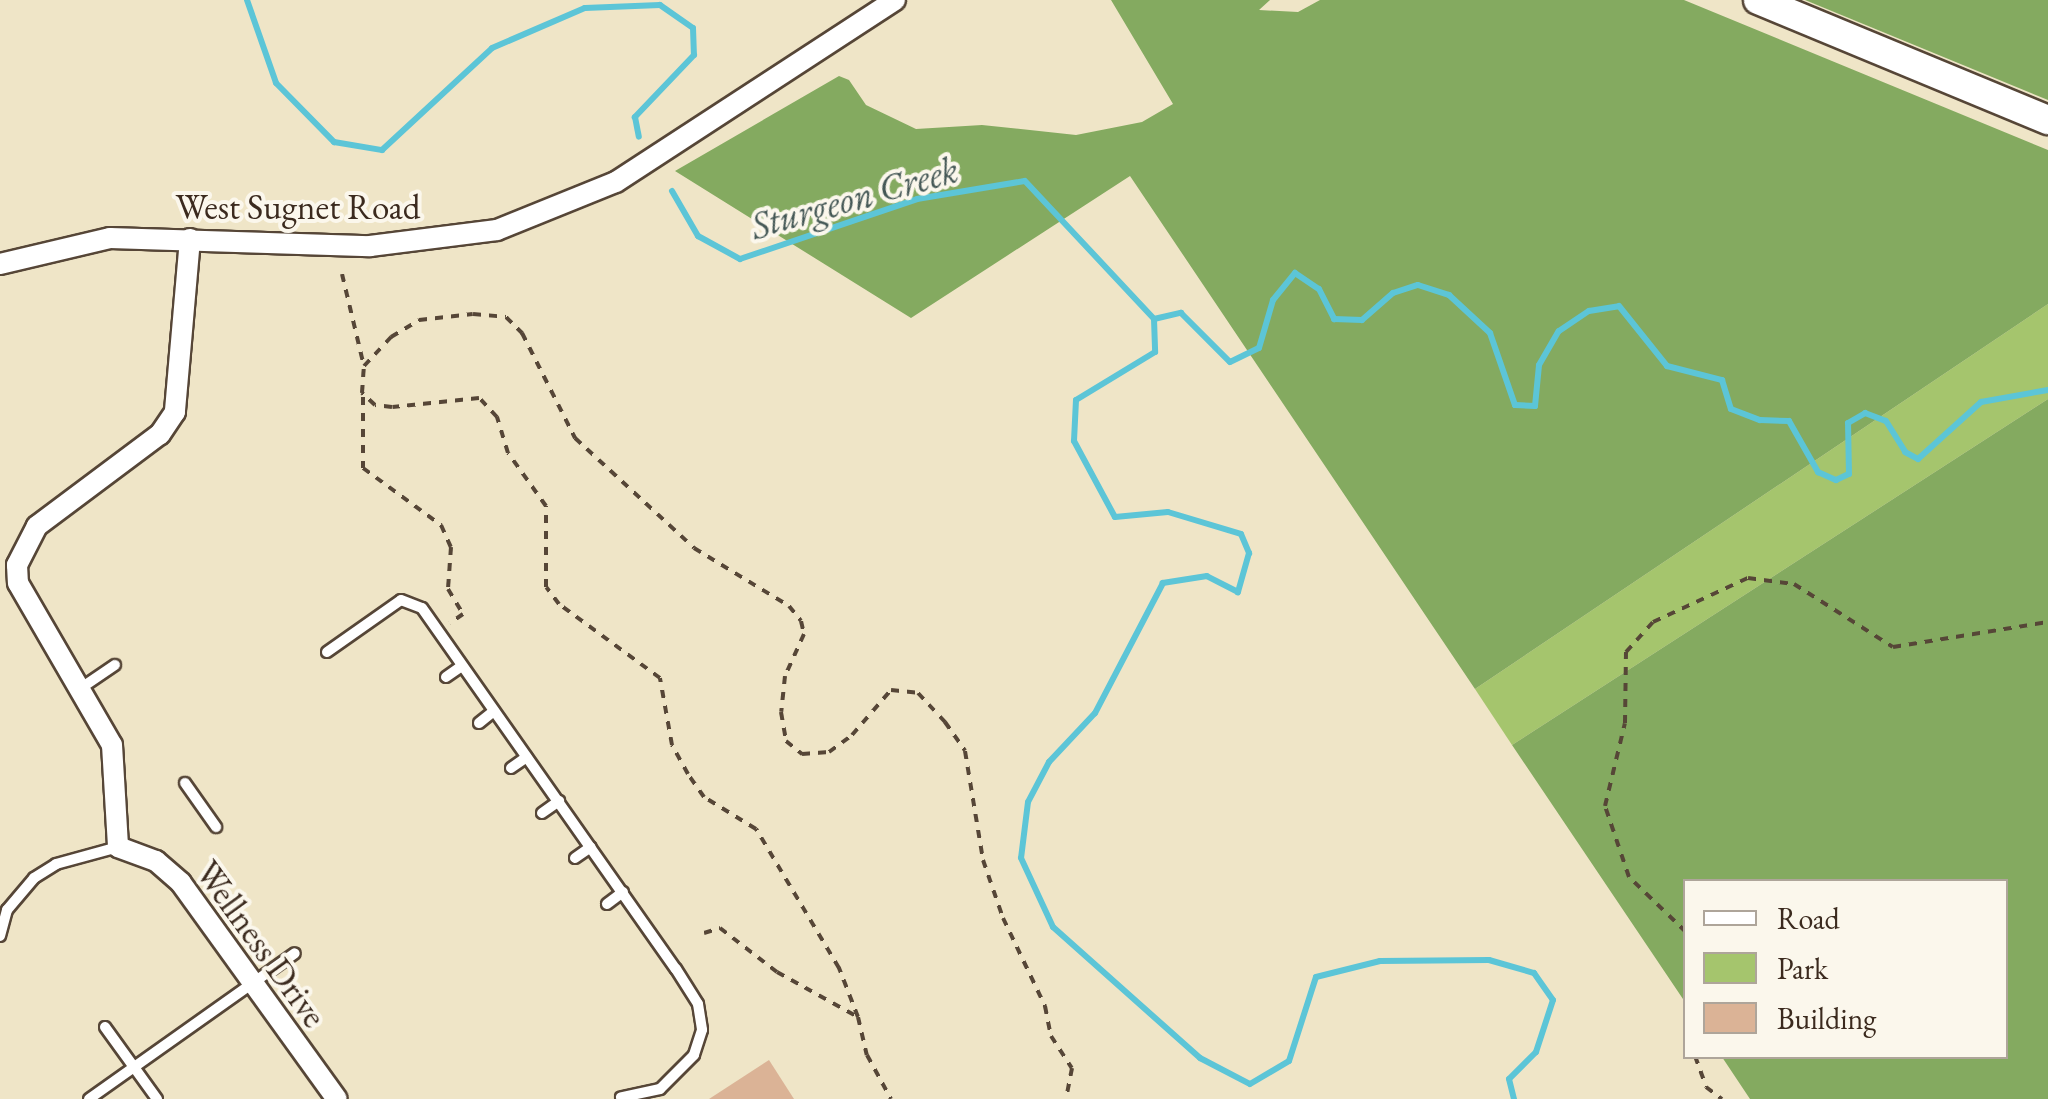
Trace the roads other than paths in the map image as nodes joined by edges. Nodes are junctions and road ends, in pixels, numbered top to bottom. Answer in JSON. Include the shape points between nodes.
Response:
{"nodes":[{"id":1,"x":894,"y":0,"type":"edge"},
{"id":2,"x":1758,"y":0,"type":"edge"},
{"id":3,"x":2048,"y":120,"type":"edge"},
{"id":4,"x":190,"y":239,"type":"junction"},
{"id":5,"x":0,"y":264,"type":"edge"},
{"id":6,"x":327,"y":652,"type":"dead end"},
{"id":7,"x":115,"y":665,"type":"dead end"},
{"id":8,"x":462,"y":666,"type":"junction"},
{"id":9,"x":446,"y":676,"type":"dead end"},
{"id":10,"x":81,"y":688,"type":"junction"},
{"id":11,"x":494,"y":711,"type":"junction"},
{"id":12,"x":479,"y":722,"type":"dead end"},
{"id":13,"x":527,"y":757,"type":"junction"},
{"id":14,"x":511,"y":768,"type":"dead end"},
{"id":15,"x":185,"y":784,"type":"dead end"},
{"id":16,"x":558,"y":801,"type":"junction"},
{"id":17,"x":542,"y":813,"type":"dead end"},
{"id":18,"x":216,"y":827,"type":"dead end"},
{"id":19,"x":118,"y":846,"type":"junction"},
{"id":20,"x":591,"y":847,"type":"junction"},
{"id":21,"x":575,"y":858,"type":"dead end"},
{"id":22,"x":623,"y":892,"type":"junction"},
{"id":23,"x":607,"y":904,"type":"dead end"},
{"id":24,"x":0,"y":936,"type":"edge"},
{"id":25,"x":295,"y":953,"type":"dead end"},
{"id":26,"x":251,"y":983,"type":"junction"},
{"id":27,"x":105,"y":1027,"type":"dead end"},
{"id":28,"x":134,"y":1066,"type":"junction"},
{"id":29,"x":621,"y":1097,"type":"edge"},
{"id":30,"x":88,"y":1099,"type":"edge"},
{"id":31,"x":157,"y":1099,"type":"edge"},
{"id":32,"x":337,"y":1099,"type":"edge"}],
"edges":[{"from":1,"to":4,"type":"street","name":"West Sugnet Road","via":[[678,146],[560,209],[497,230],[389,245]]},
{"from":2,"to":3,"type":"street"},
{"from":4,"to":5,"type":"street","name":"West Sugnet Road","via":[[110,238]]},
{"from":4,"to":10,"type":"street","via":[[185,358],[175,412],[160,434],[37,526],[17,565],[22,598]]},
{"from":6,"to":8,"type":"lane","via":[[401,600],[413,600]]},
{"from":7,"to":10,"type":"lane"},
{"from":8,"to":9,"type":"lane"},
{"from":8,"to":11,"type":"lane"},
{"from":10,"to":19,"type":"street","via":[[112,745]]},
{"from":11,"to":12,"type":"lane"},
{"from":11,"to":13,"type":"lane"},
{"from":13,"to":14,"type":"lane"},
{"from":13,"to":16,"type":"lane"},
{"from":15,"to":18,"type":"lane"},
{"from":16,"to":17,"type":"lane"},
{"from":16,"to":20,"type":"lane"},
{"from":19,"to":24,"type":"lane","via":[[56,864],[34,878],[7,910]]},
{"from":19,"to":26,"type":"street","name":"Wellness Drive","via":[[170,871]]},
{"from":20,"to":21,"type":"lane"},
{"from":20,"to":22,"type":"lane"},
{"from":22,"to":23,"type":"lane"},
{"from":22,"to":29,"type":"lane","via":[[698,1004],[702,1030],[694,1055],[660,1089]]},
{"from":25,"to":26,"type":"lane"},
{"from":26,"to":28,"type":"lane"},
{"from":26,"to":32,"type":"street","name":"Wellness Drive"},
{"from":27,"to":28,"type":"lane"},
{"from":28,"to":30,"type":"lane"},
{"from":28,"to":31,"type":"lane"}]}
